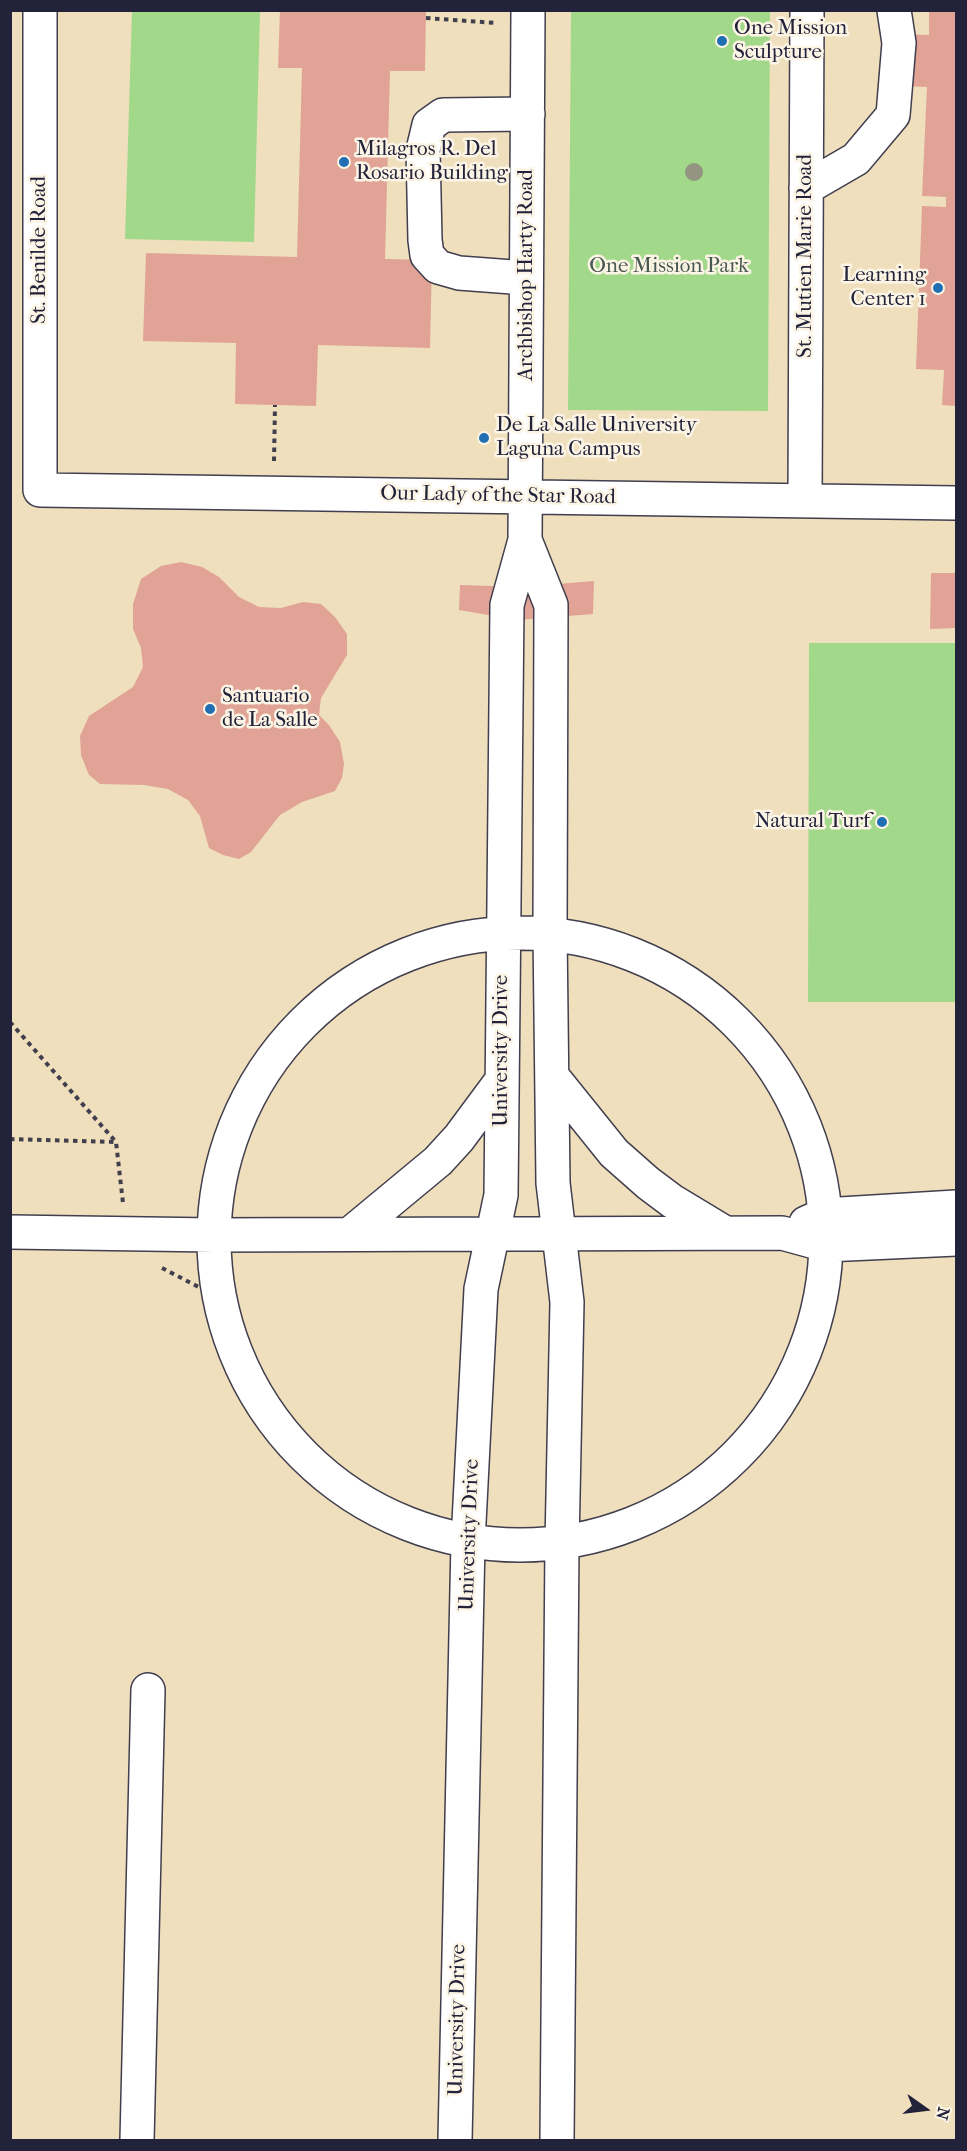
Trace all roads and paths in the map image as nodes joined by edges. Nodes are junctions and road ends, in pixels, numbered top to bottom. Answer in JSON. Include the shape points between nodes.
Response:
{"nodes":[{"id":1,"x":40,"y":10,"type":"edge"},
{"id":2,"x":807,"y":10,"type":"edge"},
{"id":3,"x":894,"y":10,"type":"edge"},
{"id":4,"x":426,"y":18,"type":"dead end"},
{"id":5,"x":527,"y":18,"type":"edge"},
{"id":6,"x":528,"y":114,"type":"junction"},
{"id":7,"x":806,"y":188,"type":"junction"},
{"id":8,"x":526,"y":278,"type":"junction"},
{"id":9,"x":276,"y":405,"type":"dead end"},
{"id":10,"x":40,"y":490,"type":"joint"},
{"id":11,"x":273,"y":493,"type":"junction"},
{"id":12,"x":525,"y":496,"type":"junction"},
{"id":13,"x":805,"y":501,"type":"junction"},
{"id":14,"x":957,"y":503,"type":"edge"},
{"id":15,"x":525,"y":540,"type":"junction"},
{"id":16,"x":551,"y":714,"type":"junction"},
{"id":17,"x":504,"y":715,"type":"junction"},
{"id":18,"x":503,"y":931,"type":"junction"},
{"id":19,"x":550,"y":932,"type":"junction"},
{"id":20,"x":10,"y":1022,"type":"edge"},
{"id":21,"x":552,"y":1077,"type":"junction"},
{"id":22,"x":502,"y":1080,"type":"junction"},
{"id":23,"x":10,"y":1138,"type":"edge"},
{"id":24,"x":116,"y":1142,"type":"junction"},
{"id":25,"x":957,"y":1207,"type":"edge"},
{"id":26,"x":825,"y":1230,"type":"junction"},
{"id":27,"x":10,"y":1232,"type":"edge"},
{"id":28,"x":127,"y":1233,"type":"junction"},
{"id":29,"x":350,"y":1234,"type":"junction"},
{"id":30,"x":492,"y":1234,"type":"junction"},
{"id":31,"x":559,"y":1234,"type":"junction"},
{"id":32,"x":727,"y":1234,"type":"junction"},
{"id":33,"x":214,"y":1235,"type":"junction"},
{"id":34,"x":957,"y":1239,"type":"edge"},
{"id":35,"x":468,"y":1542,"type":"junction"},
{"id":36,"x":562,"y":1544,"type":"junction"},
{"id":37,"x":148,"y":1690,"type":"dead end"},
{"id":38,"x":137,"y":2140,"type":"edge"},
{"id":39,"x":455,"y":2140,"type":"edge"},
{"id":40,"x":557,"y":2140,"type":"edge"}],
"edges":[{"from":1,"to":10,"type":"street","name":"St. Benilde Road"},
{"from":2,"to":7,"type":"street","name":"St. Mutien Marie Road"},
{"from":3,"to":7,"type":"street","via":[[899,43],[893,115],[856,159]]},
{"from":4,"to":5,"type":"path"},
{"from":5,"to":6,"type":"street","name":"Archbishop Harty Road"},
{"from":6,"to":8,"type":"street","name":"Archbishop Harty Road"},
{"from":6,"to":8,"type":"street","via":[[443,115],[429,125],[423,150],[427,255],[438,267],[459,273]]},
{"from":7,"to":13,"type":"street","name":"St. Mutien Marie Road"},
{"from":8,"to":12,"type":"street","name":"Archbishop Harty Road"},
{"from":9,"to":11,"type":"path"},
{"from":10,"to":11,"type":"street","name":"Our Lady of the Star Road"},
{"from":11,"to":12,"type":"street","name":"Our Lady of the Star Road"},
{"from":12,"to":13,"type":"street","name":"Our Lady of the Star Road"},
{"from":12,"to":15,"type":"street","name":"Archbishop Harty Road"},
{"from":13,"to":14,"type":"street","name":"Our Lady of the Star Road"},
{"from":15,"to":16,"type":"street","via":[[551,605]]},
{"from":15,"to":17,"type":"street","name":"University Drive","via":[[507,605]]},
{"from":16,"to":17,"type":"street"},
{"from":16,"to":19,"type":"street"},
{"from":17,"to":18,"type":"street","name":"University Drive"},
{"from":18,"to":19,"type":"street"},
{"from":18,"to":22,"type":"street","name":"University Drive"},
{"from":18,"to":33,"type":"street","via":[[429,945],[360,976],[301,1024],[255,1084],[226,1154]]},
{"from":19,"to":21,"type":"street"},
{"from":19,"to":26,"type":"street","via":[[621,948],[687,980],[742,1026],[786,1084],[814,1151]]},
{"from":20,"to":24,"type":"path"},
{"from":21,"to":31,"type":"street","via":[[553,1183]]},
{"from":21,"to":32,"type":"street","via":[[614,1152],[648,1184]]},
{"from":22,"to":29,"type":"street","via":[[438,1161]]},
{"from":22,"to":30,"type":"street","name":"University Drive","via":[[501,1196]]},
{"from":23,"to":24,"type":"path"},
{"from":24,"to":28,"type":"path"},
{"from":25,"to":26,"type":"street"},
{"from":26,"to":32,"type":"street"},
{"from":26,"to":34,"type":"street"},
{"from":26,"to":36,"type":"street","via":[[818,1311],[797,1369],[766,1422],[725,1467],[676,1503],[621,1529]]},
{"from":27,"to":28,"type":"street"},
{"from":28,"to":33,"type":"street"},
{"from":29,"to":30,"type":"street"},
{"from":29,"to":33,"type":"street"},
{"from":30,"to":31,"type":"street"},
{"from":30,"to":35,"type":"street","name":"University Drive","via":[[481,1289]]},
{"from":31,"to":32,"type":"street"},
{"from":31,"to":36,"type":"street","via":[[567,1302]]},
{"from":33,"to":35,"type":"street","via":[[220,1298],[242,1369],[281,1432],[334,1484],[398,1521]]},
{"from":35,"to":36,"type":"street"},
{"from":35,"to":39,"type":"street","name":"University Drive"},
{"from":36,"to":40,"type":"street"},
{"from":37,"to":38,"type":"street"}]}
